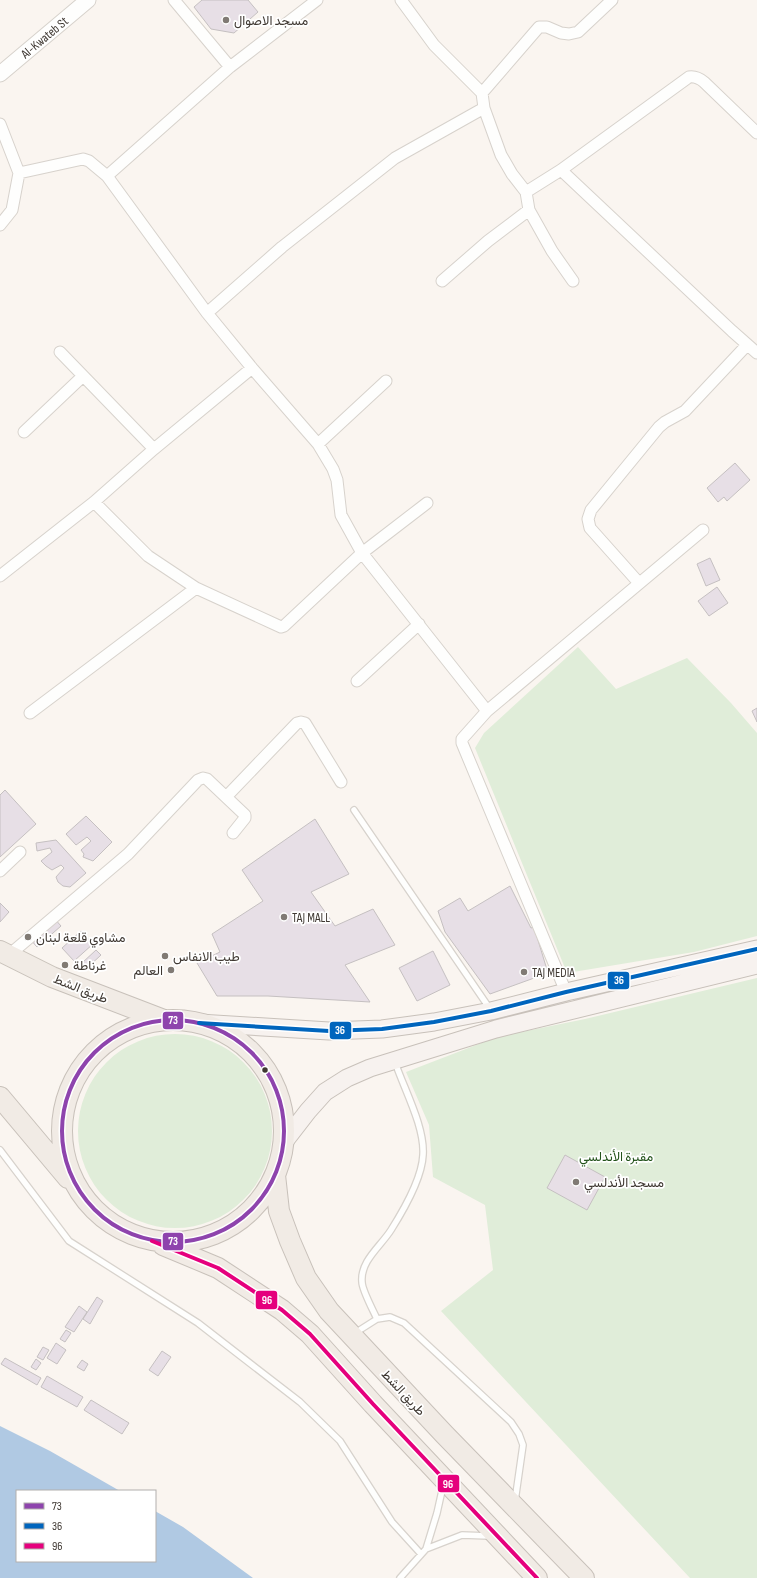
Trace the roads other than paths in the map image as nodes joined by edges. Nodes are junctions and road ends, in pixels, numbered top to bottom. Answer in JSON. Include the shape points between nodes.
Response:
{"nodes":[{"id":1,"x":88,"y":0,"type":"edge"},
{"id":2,"x":174,"y":0,"type":"edge"},
{"id":3,"x":317,"y":0,"type":"edge"},
{"id":4,"x":401,"y":0,"type":"edge"},
{"id":5,"x":612,"y":0,"type":"edge"},
{"id":6,"x":230,"y":67,"type":"junction"},
{"id":7,"x":0,"y":74,"type":"edge"},
{"id":8,"x":482,"y":93,"type":"junction"},
{"id":9,"x":484,"y":108,"type":"junction"},
{"id":10,"x":0,"y":124,"type":"edge"},
{"id":11,"x":757,"y":133,"type":"edge"},
{"id":12,"x":561,"y":170,"type":"junction"},
{"id":13,"x":19,"y":173,"type":"junction"},
{"id":14,"x":107,"y":176,"type":"junction"},
{"id":15,"x":526,"y":192,"type":"junction"},
{"id":16,"x":529,"y":210,"type":"junction"},
{"id":17,"x":0,"y":225,"type":"edge"},
{"id":18,"x":442,"y":281,"type":"dead end"},
{"id":19,"x":573,"y":281,"type":"dead end"},
{"id":20,"x":207,"y":312,"type":"junction"},
{"id":21,"x":747,"y":345,"type":"junction"},
{"id":22,"x":60,"y":352,"type":"dead end"},
{"id":23,"x":757,"y":353,"type":"edge"},
{"id":24,"x":252,"y":368,"type":"junction"},
{"id":25,"x":83,"y":376,"type":"junction"},
{"id":26,"x":386,"y":381,"type":"dead end"},
{"id":27,"x":24,"y":432,"type":"dead end"},
{"id":28,"x":318,"y":444,"type":"junction"},
{"id":29,"x":154,"y":449,"type":"junction"},
{"id":30,"x":94,"y":502,"type":"junction"},
{"id":31,"x":427,"y":503,"type":"dead end"},
{"id":32,"x":703,"y":530,"type":"dead end"},
{"id":33,"x":362,"y":553,"type":"junction"},
{"id":34,"x":0,"y":576,"type":"edge"},
{"id":35,"x":639,"y":583,"type":"junction"},
{"id":36,"x":196,"y":588,"type":"junction"},
{"id":37,"x":419,"y":624,"type":"junction"},
{"id":38,"x":357,"y":681,"type":"dead end"},
{"id":39,"x":487,"y":711,"type":"junction"},
{"id":40,"x":30,"y":713,"type":"dead end"},
{"id":41,"x":341,"y":782,"type":"dead end"},
{"id":42,"x":226,"y":797,"type":"junction"},
{"id":43,"x":354,"y":810,"type":"dead end"},
{"id":44,"x":233,"y":833,"type":"dead end"},
{"id":45,"x":20,"y":852,"type":"dead end"},
{"id":46,"x":0,"y":871,"type":"edge"},
{"id":47,"x":4,"y":953,"type":"edge"},
{"id":48,"x":750,"y":959,"type":"edge"},
{"id":49,"x":566,"y":992,"type":"junction"},
{"id":50,"x":491,"y":1011,"type":"junction"},
{"id":51,"x":164,"y":1020,"type":"junction"},
{"id":52,"x":199,"y":1023,"type":"junction"},
{"id":53,"x":394,"y":1060,"type":"junction"},
{"id":54,"x":0,"y":1097,"type":"edge"},
{"id":55,"x":284,"y":1142,"type":"junction"},
{"id":56,"x":0,"y":1150,"type":"edge"},
{"id":57,"x":275,"y":1175,"type":"junction"},
{"id":58,"x":80,"y":1192,"type":"junction"},
{"id":59,"x":152,"y":1241,"type":"junction"},
{"id":60,"x":376,"y":1319,"type":"junction"},
{"id":61,"x":351,"y":1336,"type":"junction"},
{"id":62,"x":444,"y":1479,"type":"junction"},
{"id":63,"x":515,"y":1506,"type":"junction"},
{"id":64,"x":497,"y":1536,"type":"junction"},
{"id":65,"x":426,"y":1549,"type":"junction"},
{"id":66,"x":421,"y":1554,"type":"junction"},
{"id":67,"x":400,"y":1578,"type":"edge"},
{"id":68,"x":537,"y":1578,"type":"edge"},
{"id":69,"x":584,"y":1578,"type":"edge"}],
"edges":[{"from":1,"to":7,"type":"street","name":"Al-Kwateb St"},
{"from":2,"to":6,"type":"street"},
{"from":3,"to":6,"type":"street"},
{"from":4,"to":8,"type":"street","via":[[434,45]]},
{"from":5,"to":8,"type":"street","via":[[578,32],[568,34],[546,26],[539,27]]},
{"from":6,"to":14,"type":"street"},
{"from":8,"to":9,"type":"street"},
{"from":9,"to":15,"type":"street","via":[[501,155]]},
{"from":9,"to":20,"type":"street","via":[[395,158],[282,247]]},
{"from":10,"to":13,"type":"street"},
{"from":11,"to":12,"type":"street","via":[[704,82],[689,77]]},
{"from":12,"to":15,"type":"street"},
{"from":12,"to":21,"type":"street"},
{"from":13,"to":14,"type":"street","via":[[83,159]]},
{"from":13,"to":17,"type":"street","via":[[12,210]]},
{"from":14,"to":20,"type":"street"},
{"from":15,"to":16,"type":"street"},
{"from":16,"to":18,"type":"street"},
{"from":16,"to":19,"type":"street","via":[[552,251]]},
{"from":20,"to":24,"type":"street"},
{"from":21,"to":23,"type":"street"},
{"from":21,"to":35,"type":"street","via":[[685,411],[659,427],[591,510],[588,519],[590,528]]},
{"from":22,"to":25,"type":"street"},
{"from":24,"to":28,"type":"street"},
{"from":24,"to":29,"type":"street"},
{"from":25,"to":27,"type":"street"},
{"from":25,"to":29,"type":"street"},
{"from":26,"to":28,"type":"street"},
{"from":28,"to":33,"type":"street","via":[[337,480],[341,515]]},
{"from":29,"to":30,"type":"street"},
{"from":30,"to":34,"type":"street"},
{"from":30,"to":36,"type":"street","via":[[148,556]]},
{"from":31,"to":33,"type":"street"},
{"from":32,"to":35,"type":"street"},
{"from":33,"to":36,"type":"street","via":[[284,626],[277,626]]},
{"from":33,"to":37,"type":"street"},
{"from":35,"to":39,"type":"street"},
{"from":36,"to":40,"type":"street"},
{"from":37,"to":38,"type":"street"},
{"from":37,"to":39,"type":"street"},
{"from":39,"to":49,"type":"street","via":[[463,736],[462,743]]},
{"from":41,"to":42,"type":"street","via":[[305,723],[301,722],[297,723]]},
{"from":42,"to":44,"type":"street","via":[[245,815]]},
{"from":42,"to":47,"type":"street","via":[[207,779],[198,780],[128,854]]},
{"from":43,"to":50,"type":"lane"},
{"from":45,"to":46,"type":"street"},
{"from":47,"to":51,"type":"highway","name":"طريق الشط","via":[[52,977]]},
{"from":48,"to":49,"type":"main road"},
{"from":48,"to":53,"type":"main road"},
{"from":49,"to":50,"type":"main road"},
{"from":50,"to":52,"type":"main road","via":[[382,1029],[330,1031]]},
{"from":51,"to":52,"type":"highway"},
{"from":51,"to":58,"type":"highway","via":[[132,1027],[103,1044],[78,1074],[67,1097],[62,1130],[66,1162]]},
{"from":52,"to":55,"type":"highway","via":[[235,1039],[264,1067],[281,1102]]},
{"from":53,"to":55,"type":"main road","via":[[347,1078],[325,1092]]},
{"from":53,"to":60,"type":"lane","via":[[421,1134],[423,1153],[420,1174],[415,1184],[391,1230],[363,1270],[362,1283]]},
{"from":54,"to":58,"type":"highway"},
{"from":55,"to":57,"type":"highway"},
{"from":56,"to":66,"type":"lane","via":[[69,1241],[198,1323],[300,1402],[340,1441],[392,1522]]},
{"from":57,"to":59,"type":"highway","via":[[255,1207],[225,1230],[190,1241]]},
{"from":57,"to":61,"type":"highway","name":"طريق الشط","via":[[279,1211],[306,1278],[329,1311]]},
{"from":58,"to":59,"type":"highway","via":[[100,1215],[125,1231]]},
{"from":59,"to":62,"type":"highway","via":[[218,1268],[282,1310],[310,1334]]},
{"from":60,"to":61,"type":"lane"},
{"from":60,"to":63,"type":"lane","via":[[390,1317],[404,1323],[511,1422],[523,1445]]},
{"from":61,"to":63,"type":"highway","name":"طريق الشط"},
{"from":62,"to":64,"type":"highway"},
{"from":62,"to":65,"type":"lane","via":[[438,1513]]},
{"from":63,"to":69,"type":"highway","name":"طريق الشط"},
{"from":64,"to":65,"type":"lane","via":[[462,1536]]},
{"from":64,"to":68,"type":"highway"},
{"from":65,"to":66,"type":"lane"},
{"from":66,"to":67,"type":"lane"}]}
